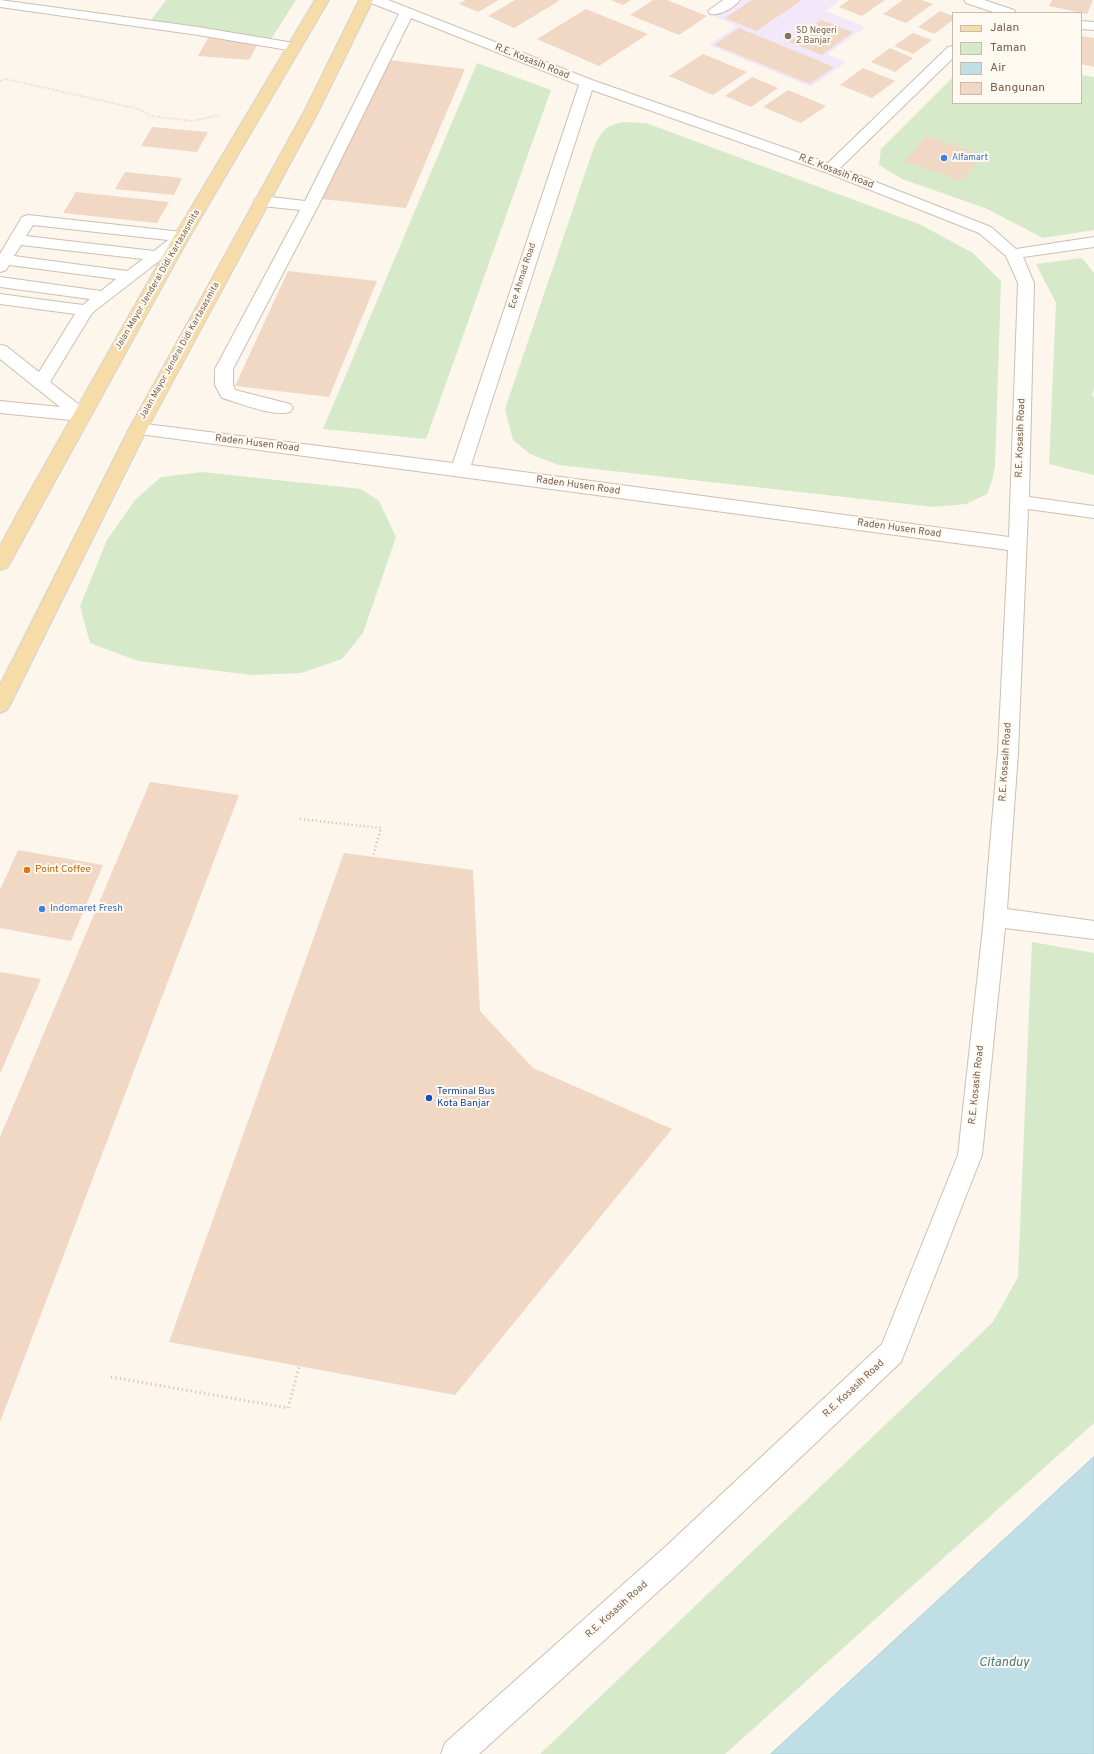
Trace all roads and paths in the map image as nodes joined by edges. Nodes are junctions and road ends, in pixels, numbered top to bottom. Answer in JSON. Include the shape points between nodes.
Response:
{"nodes":[{"id":1,"x":322,"y":0,"type":"edge"},
{"id":2,"x":366,"y":0,"type":"edge"},
{"id":3,"x":376,"y":0,"type":"edge"},
{"id":4,"x":733,"y":0,"type":"edge"},
{"id":5,"x":971,"y":0,"type":"edge"},
{"id":6,"x":0,"y":3,"type":"edge"},
{"id":7,"x":993,"y":11,"type":"edge"},
{"id":8,"x":406,"y":12,"type":"junction"},
{"id":9,"x":716,"y":12,"type":"dead end"},
{"id":10,"x":1082,"y":25,"type":"edge"},
{"id":11,"x":1094,"y":26,"type":"edge"},
{"id":12,"x":294,"y":47,"type":"junction"},
{"id":13,"x":952,"y":51,"type":"edge"},
{"id":14,"x":0,"y":81,"type":"edge"},
{"id":15,"x":586,"y":83,"type":"junction"},
{"id":16,"x":250,"y":120,"type":"junction"},
{"id":17,"x":830,"y":169,"type":"junction"},
{"id":18,"x":262,"y":201,"type":"junction"},
{"id":19,"x":310,"y":206,"type":"junction"},
{"id":20,"x":182,"y":237,"type":"junction"},
{"id":21,"x":16,"y":240,"type":"junction"},
{"id":22,"x":1094,"y":242,"type":"edge"},
{"id":23,"x":1013,"y":254,"type":"junction"},
{"id":24,"x":157,"y":256,"type":"junction"},
{"id":25,"x":2,"y":263,"type":"edge"},
{"id":26,"x":130,"y":276,"type":"junction"},
{"id":27,"x":0,"y":282,"type":"edge"},
{"id":28,"x":104,"y":296,"type":"junction"},
{"id":29,"x":0,"y":298,"type":"edge"},
{"id":30,"x":86,"y":310,"type":"junction"},
{"id":31,"x":0,"y":350,"type":"edge"},
{"id":32,"x":41,"y":383,"type":"junction"},
{"id":33,"x":0,"y":407,"type":"edge"},
{"id":34,"x":284,"y":408,"type":"dead end"},
{"id":35,"x":81,"y":415,"type":"junction"},
{"id":36,"x":138,"y":429,"type":"junction"},
{"id":37,"x":460,"y":470,"type":"junction"},
{"id":38,"x":1019,"y":502,"type":"junction"},
{"id":39,"x":1094,"y":512,"type":"edge"},
{"id":40,"x":1018,"y":545,"type":"junction"},
{"id":41,"x":0,"y":563,"type":"edge"},
{"id":42,"x":0,"y":705,"type":"edge"},
{"id":43,"x":300,"y":819,"type":"dead end"},
{"id":44,"x":373,"y":856,"type":"dead end"},
{"id":45,"x":995,"y":917,"type":"junction"},
{"id":46,"x":1094,"y":930,"type":"edge"},
{"id":47,"x":299,"y":1367,"type":"dead end"},
{"id":48,"x":111,"y":1376,"type":"dead end"},
{"id":49,"x":456,"y":1754,"type":"edge"}],
"edges":[{"from":1,"to":12,"type":"main road","name":"Jalan Mayor Jenderal Didi Kartasasmita"},
{"from":2,"to":18,"type":"main road","name":"Jalan Mayor Jendral Didi Kartasasmita","via":[[312,110]]},
{"from":3,"to":8,"type":"street","name":"R.E. Kosasih Road"},
{"from":4,"to":9,"type":"street"},
{"from":5,"to":7,"type":"street"},
{"from":6,"to":12,"type":"street"},
{"from":8,"to":15,"type":"street","name":"R.E. Kosasih Road"},
{"from":8,"to":19,"type":"street"},
{"from":10,"to":11,"type":"street"},
{"from":12,"to":16,"type":"main road","name":"Jalan Mayor Jenderal Didi Kartasasmita"},
{"from":13,"to":17,"type":"street"},
{"from":14,"to":16,"type":"path","via":[[5,79],[132,107],[150,116],[192,121],[220,115]]},
{"from":15,"to":17,"type":"street","name":"R.E. Kosasih Road"},
{"from":15,"to":37,"type":"street","name":"Ece Ahmad Road"},
{"from":16,"to":20,"type":"main road","name":"Jalan Mayor Jenderal Didi Kartasasmita"},
{"from":17,"to":23,"type":"street","name":"R.E. Kosasih Road","via":[[985,230]]},
{"from":18,"to":19,"type":"street"},
{"from":18,"to":36,"type":"main road","name":"Jalan Mayor Jendral Didi Kartasasmita"},
{"from":19,"to":34,"type":"street","via":[[224,369],[224,386],[228,394]]},
{"from":20,"to":21,"type":"street","via":[[28,220]]},
{"from":20,"to":24,"type":"street"},
{"from":20,"to":35,"type":"main road","name":"Jalan Mayor Jenderal Didi Kartasasmita"},
{"from":21,"to":24,"type":"street"},
{"from":21,"to":25,"type":"street"},
{"from":22,"to":23,"type":"street"},
{"from":23,"to":38,"type":"street","name":"R.E. Kosasih Road","via":[[1026,283]]},
{"from":24,"to":26,"type":"street"},
{"from":25,"to":26,"type":"street"},
{"from":26,"to":28,"type":"street"},
{"from":27,"to":28,"type":"street"},
{"from":28,"to":30,"type":"street"},
{"from":29,"to":30,"type":"street"},
{"from":30,"to":32,"type":"street"},
{"from":31,"to":32,"type":"street"},
{"from":32,"to":35,"type":"street"},
{"from":33,"to":35,"type":"street"},
{"from":35,"to":41,"type":"main road","name":"Jalan Mayor Jenderal Didi Kartasasmita"},
{"from":36,"to":37,"type":"street","name":"Raden Husen Road"},
{"from":36,"to":42,"type":"main road","name":"Jalan Mayor Jendral Didi Kartasasmita"},
{"from":37,"to":40,"type":"street","name":"Raden Husen Road"},
{"from":38,"to":39,"type":"street"},
{"from":38,"to":40,"type":"street","name":"R.E. Kosasih Road"},
{"from":40,"to":45,"type":"street","name":"R.E. Kosasih Road","via":[[1008,752]]},
{"from":43,"to":44,"type":"path","via":[[381,828]]},
{"from":45,"to":46,"type":"street"},
{"from":45,"to":49,"type":"street","name":"R.E. Kosasih Road","via":[[970,1155],[892,1353],[674,1558]]},
{"from":47,"to":48,"type":"path","via":[[288,1408]]}]}
